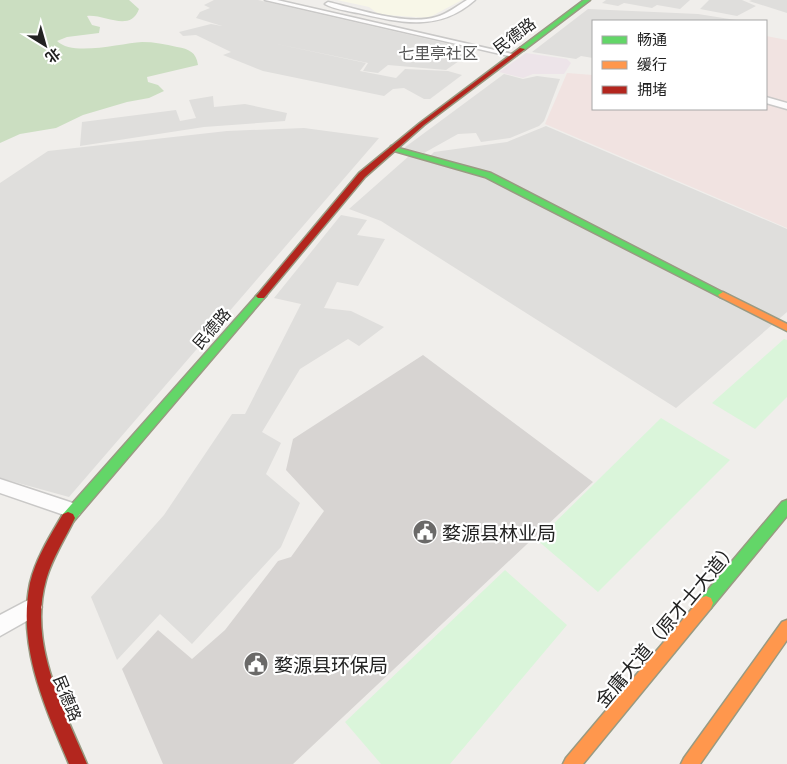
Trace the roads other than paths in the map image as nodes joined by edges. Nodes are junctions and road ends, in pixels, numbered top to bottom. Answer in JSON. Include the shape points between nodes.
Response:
{"nodes":[{"id":1,"x":268,"y":0,"type":"edge"},
{"id":2,"x":472,"y":0,"type":"edge"},
{"id":3,"x":587,"y":0,"type":"edge"},
{"id":4,"x":318,"y":2,"type":"dead end"},
{"id":5,"x":514,"y":55,"type":"junction"},
{"id":6,"x":767,"y":100,"type":"edge"},
{"id":7,"x":787,"y":106,"type":"edge"},
{"id":8,"x":394,"y":148,"type":"junction"},
{"id":9,"x":787,"y":328,"type":"edge"},
{"id":10,"x":0,"y":486,"type":"edge"},
{"id":11,"x":787,"y":506,"type":"edge"},
{"id":12,"x":73,"y":510,"type":"junction"},
{"id":13,"x":32,"y":607,"type":"junction"},
{"id":14,"x":0,"y":626,"type":"edge"},
{"id":15,"x":787,"y":627,"type":"edge"},
{"id":16,"x":78,"y":764,"type":"edge"},
{"id":17,"x":572,"y":764,"type":"edge"},
{"id":18,"x":690,"y":764,"type":"edge"}],
"edges":[{"from":1,"to":5,"type":"street"},
{"from":2,"to":4,"type":"street","via":[[430,21],[392,18]]},
{"from":3,"to":5,"type":"street","name":"民德路"},
{"from":5,"to":8,"type":"street","name":"民德路"},
{"from":6,"to":7,"type":"street"},
{"from":8,"to":9,"type":"street","via":[[488,175]]},
{"from":8,"to":12,"type":"street","name":"民德路","via":[[362,175],[295,257]]},
{"from":10,"to":12,"type":"street"},
{"from":11,"to":17,"type":"street","name":"金庸大道（原才士大道）"},
{"from":12,"to":13,"type":"street","name":"民德路","via":[[48,548]]},
{"from":13,"to":14,"type":"street"},
{"from":13,"to":16,"type":"street","name":"民德路","via":[[41,676]]},
{"from":15,"to":18,"type":"street"}]}
